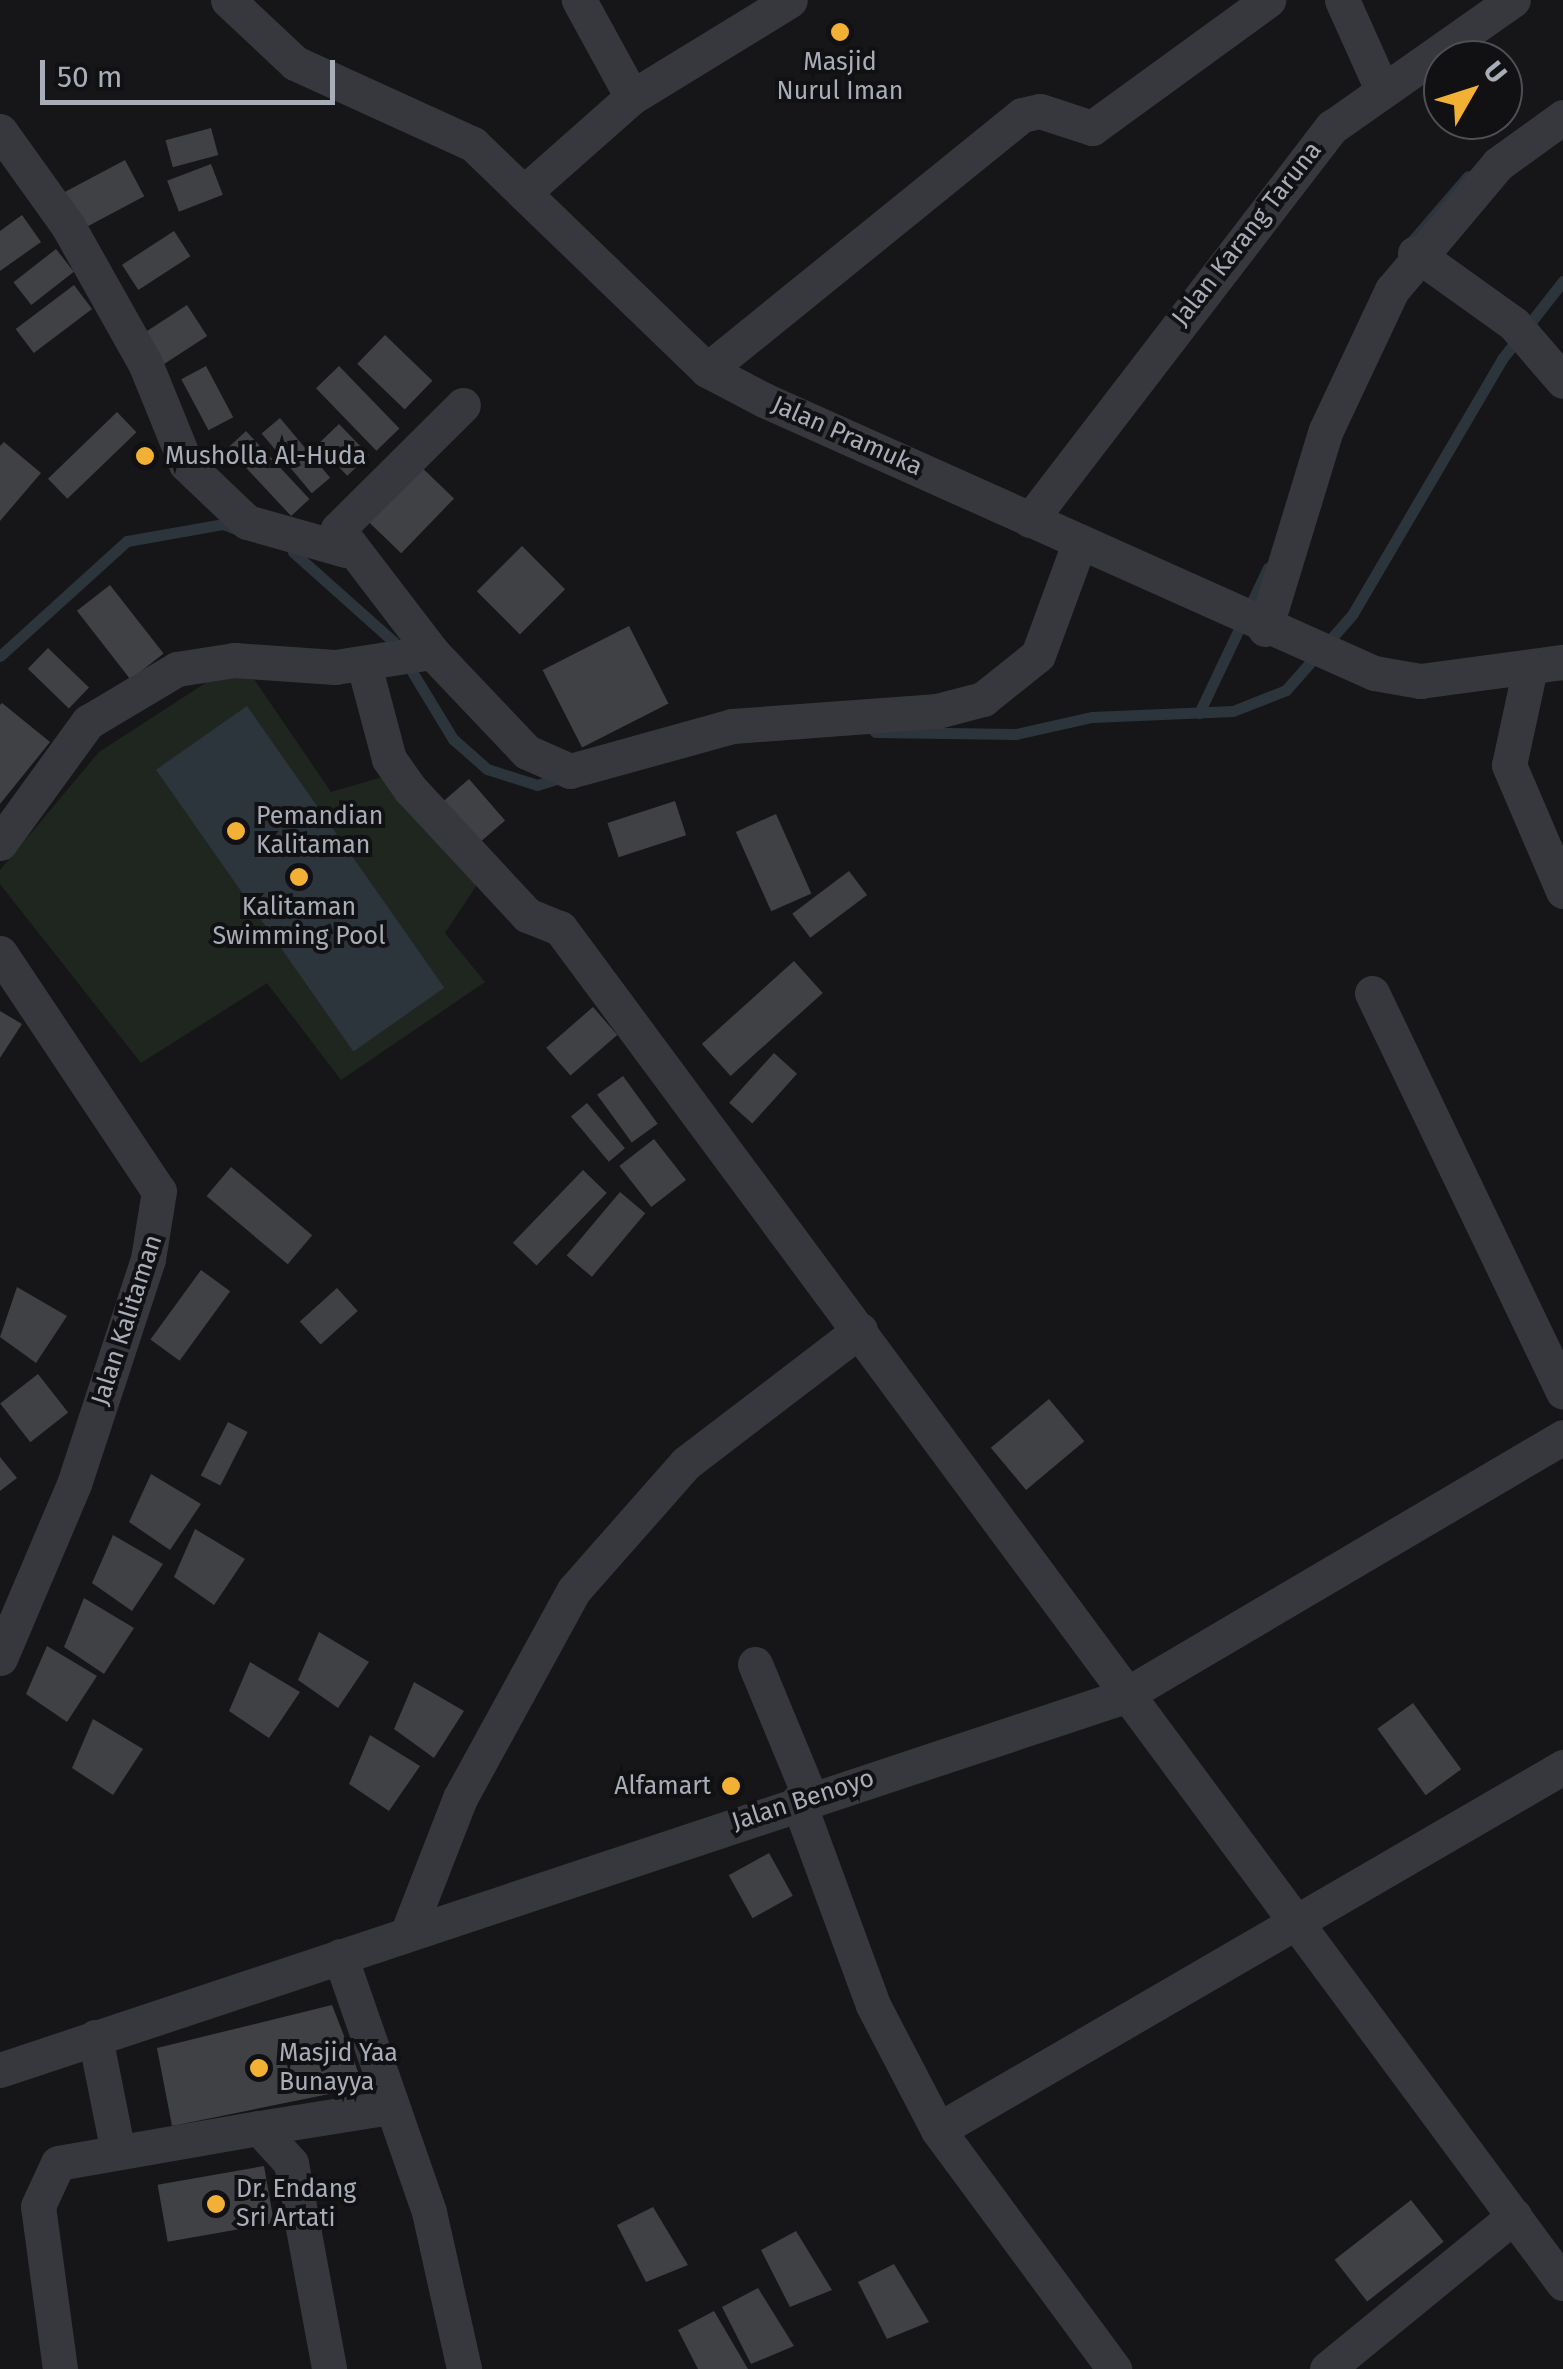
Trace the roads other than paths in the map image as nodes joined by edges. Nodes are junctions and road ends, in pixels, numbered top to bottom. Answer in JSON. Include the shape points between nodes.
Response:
{"nodes":[{"id":1,"x":228,"y":0,"type":"edge"},
{"id":2,"x":579,"y":0,"type":"edge"},
{"id":3,"x":790,"y":0,"type":"edge"},
{"id":4,"x":1268,"y":0,"type":"edge"},
{"id":5,"x":1342,"y":0,"type":"edge"},
{"id":6,"x":1513,"y":0,"type":"edge"},
{"id":7,"x":1381,"y":87,"type":"junction"},
{"id":8,"x":632,"y":97,"type":"junction"},
{"id":9,"x":1563,"y":117,"type":"edge"},
{"id":10,"x":0,"y":131,"type":"edge"},
{"id":11,"x":528,"y":188,"type":"junction"},
{"id":12,"x":1415,"y":253,"type":"junction"},
{"id":13,"x":706,"y":370,"type":"junction"},
{"id":14,"x":1558,"y":375,"type":"edge"},
{"id":15,"x":462,"y":405,"type":"dead end"},
{"id":16,"x":1030,"y":520,"type":"junction"},
{"id":17,"x":1080,"y":541,"type":"junction"},
{"id":18,"x":346,"y":550,"type":"junction"},
{"id":19,"x":1267,"y":630,"type":"junction"},
{"id":20,"x":401,"y":656,"type":"junction"},
{"id":21,"x":1547,"y":665,"type":"edge"},
{"id":22,"x":0,"y":844,"type":"edge"},
{"id":23,"x":1563,"y":890,"type":"edge"},
{"id":24,"x":0,"y":953,"type":"edge"},
{"id":25,"x":1372,"y":993,"type":"dead end"},
{"id":26,"x":860,"y":1330,"type":"junction"},
{"id":27,"x":1563,"y":1392,"type":"edge"},
{"id":28,"x":1563,"y":1437,"type":"edge"},
{"id":29,"x":0,"y":1658,"type":"edge"},
{"id":30,"x":756,"y":1664,"type":"dead end"},
{"id":31,"x":1122,"y":1697,"type":"junction"},
{"id":32,"x":1563,"y":1767,"type":"edge"},
{"id":33,"x":804,"y":1799,"type":"junction"},
{"id":34,"x":1294,"y":1919,"type":"junction"},
{"id":35,"x":406,"y":1934,"type":"junction"},
{"id":36,"x":340,"y":1956,"type":"junction"},
{"id":37,"x":95,"y":2037,"type":"junction"},
{"id":38,"x":0,"y":2070,"type":"edge"},
{"id":39,"x":390,"y":2106,"type":"junction"},
{"id":40,"x":259,"y":2128,"type":"junction"},
{"id":41,"x":938,"y":2130,"type":"junction"},
{"id":42,"x":117,"y":2147,"type":"junction"},
{"id":43,"x":1514,"y":2216,"type":"junction"},
{"id":44,"x":1563,"y":2283,"type":"edge"},
{"id":45,"x":60,"y":2369,"type":"edge"},
{"id":46,"x":329,"y":2369,"type":"edge"},
{"id":47,"x":464,"y":2369,"type":"edge"},
{"id":48,"x":1114,"y":2369,"type":"edge"},
{"id":49,"x":1327,"y":2369,"type":"edge"}],
"edges":[{"from":1,"to":11,"type":"street","name":"Jalan Pramuka","via":[[296,63],[473,144]]},
{"from":2,"to":8,"type":"street"},
{"from":3,"to":8,"type":"street"},
{"from":4,"to":13,"type":"street","via":[[1092,128],[1040,111],[1022,116]]},
{"from":5,"to":7,"type":"street"},
{"from":6,"to":7,"type":"street","name":"Jalan Karang Taruna"},
{"from":7,"to":16,"type":"street","name":"Jalan Karang Taruna","via":[[1288,176]]},
{"from":8,"to":11,"type":"street"},
{"from":9,"to":12,"type":"street","via":[[1498,164]]},
{"from":10,"to":18,"type":"street","via":[[68,226],[146,363],[186,464],[247,522]]},
{"from":11,"to":13,"type":"street","name":"Jalan Pramuka"},
{"from":12,"to":14,"type":"street","via":[[1514,324]]},
{"from":12,"to":19,"type":"street","via":[[1347,378]]},
{"from":13,"to":16,"type":"street","name":"Jalan Pramuka"},
{"from":15,"to":18,"type":"street","via":[[341,520]]},
{"from":16,"to":17,"type":"street","name":"Jalan Pramuka"},
{"from":17,"to":19,"type":"street","name":"Jalan Pramuka"},
{"from":17,"to":20,"type":"street","via":[[1022,676],[937,711],[732,726],[570,771],[527,752]]},
{"from":18,"to":20,"type":"street"},
{"from":19,"to":21,"type":"street","name":"Jalan Pramuka","via":[[1374,673],[1420,682]]},
{"from":20,"to":22,"type":"street","via":[[234,660],[133,688],[88,722]]},
{"from":20,"to":26,"type":"street","via":[[388,759],[527,915],[560,928]]},
{"from":21,"to":23,"type":"street","via":[[1509,764]]},
{"from":24,"to":29,"type":"street","name":"Jalan Kalitaman","via":[[159,1191],[148,1260],[74,1484]]},
{"from":25,"to":27,"type":"street"},
{"from":26,"to":31,"type":"street"},
{"from":26,"to":35,"type":"street","via":[[686,1463],[574,1590],[460,1798]]},
{"from":28,"to":31,"type":"street","name":"Jalan Benoyo"},
{"from":30,"to":33,"type":"street"},
{"from":31,"to":33,"type":"street","name":"Jalan Benoyo"},
{"from":31,"to":34,"type":"street"},
{"from":32,"to":34,"type":"street"},
{"from":33,"to":35,"type":"street","name":"Jalan Benoyo"},
{"from":33,"to":41,"type":"street","via":[[873,2004]]},
{"from":34,"to":41,"type":"street"},
{"from":34,"to":43,"type":"street"},
{"from":35,"to":36,"type":"street","name":"Jalan Benoyo"},
{"from":36,"to":37,"type":"street","name":"Jalan Benoyo"},
{"from":36,"to":39,"type":"street"},
{"from":37,"to":38,"type":"street","name":"Jalan Benoyo"},
{"from":37,"to":42,"type":"street"},
{"from":39,"to":40,"type":"street"},
{"from":39,"to":47,"type":"street","via":[[429,2212]]},
{"from":40,"to":42,"type":"street"},
{"from":40,"to":46,"type":"street","via":[[291,2163]]},
{"from":41,"to":48,"type":"street"},
{"from":42,"to":45,"type":"street","via":[[72,2156],[42,2188]]},
{"from":43,"to":44,"type":"street"},
{"from":43,"to":49,"type":"street"}]}
